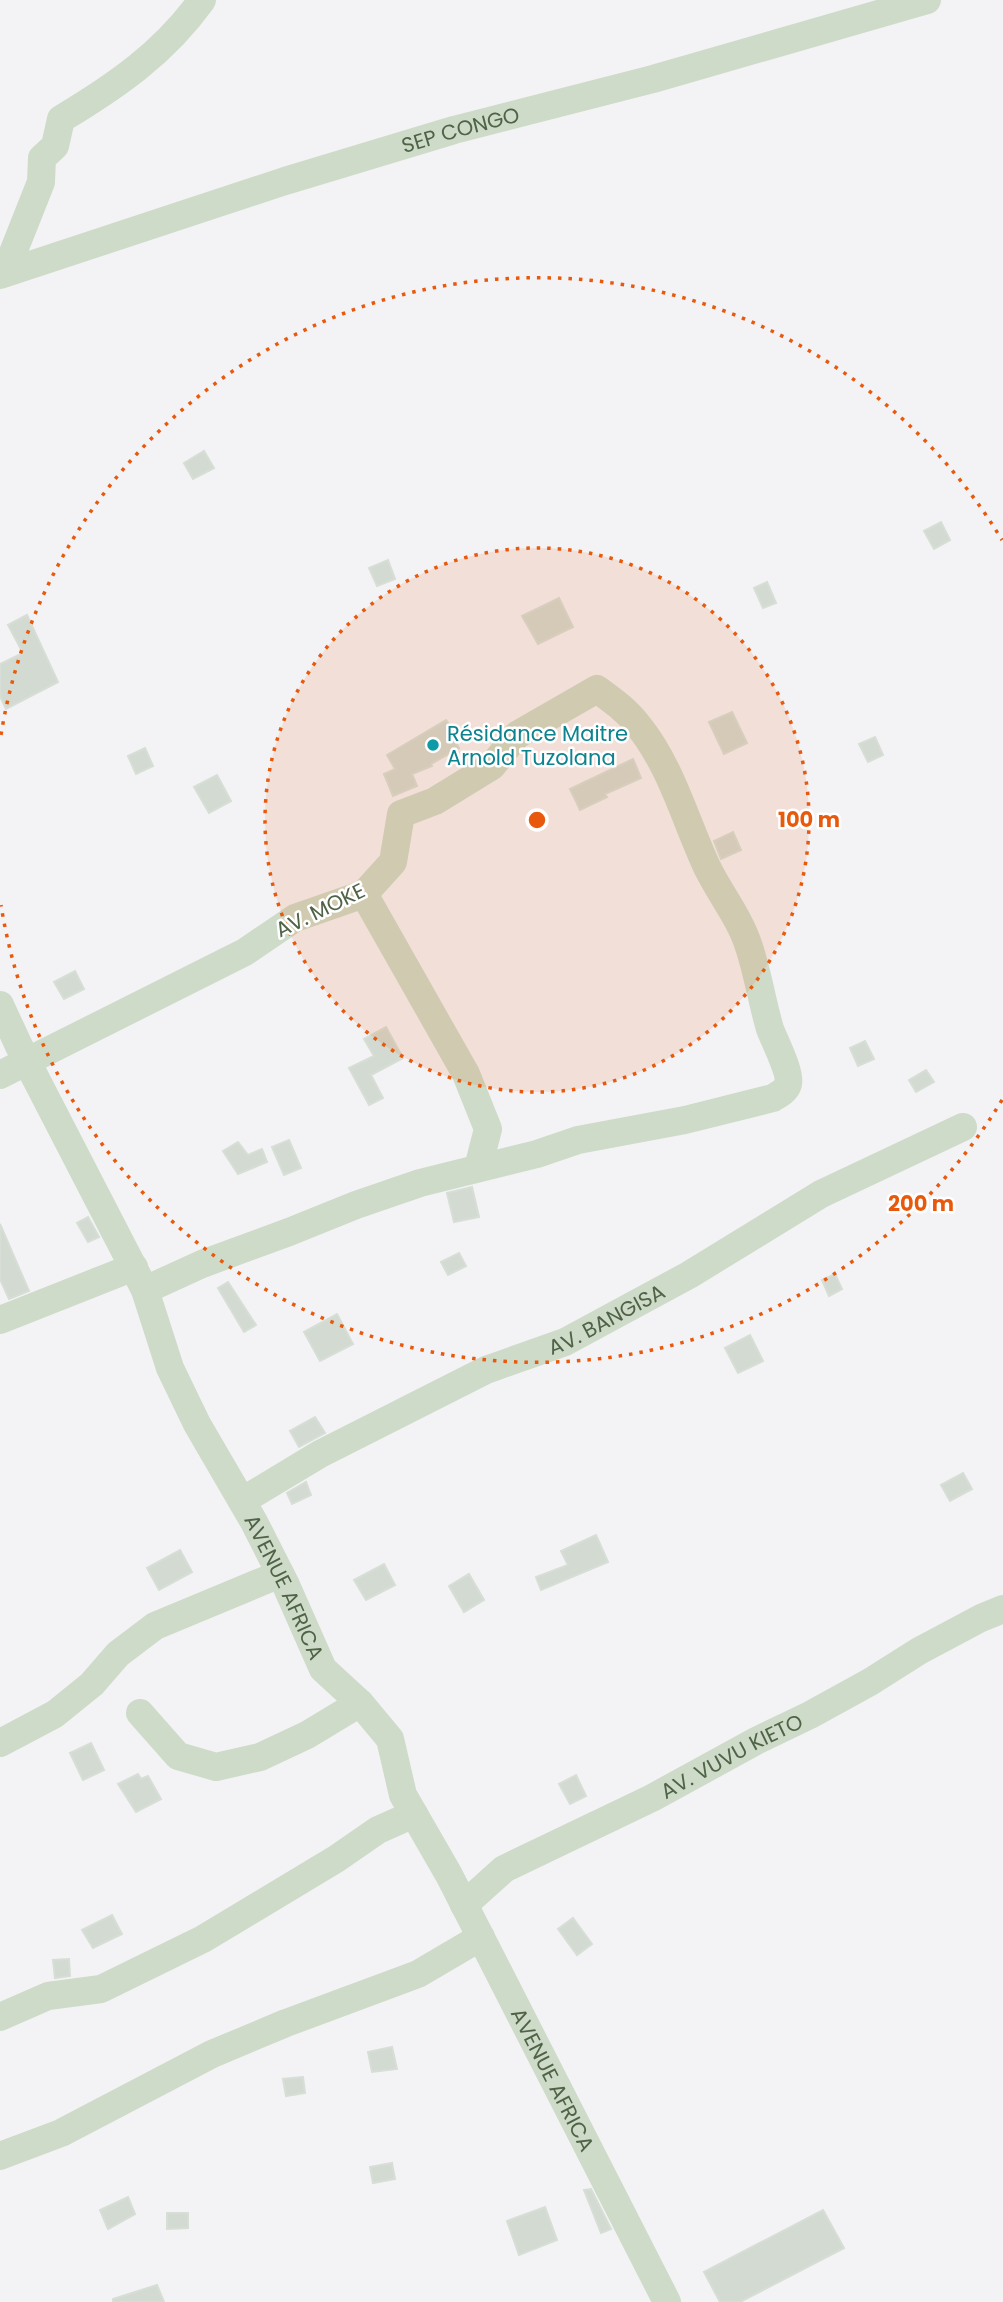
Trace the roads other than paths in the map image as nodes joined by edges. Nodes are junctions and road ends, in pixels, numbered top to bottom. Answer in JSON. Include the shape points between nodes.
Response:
{"nodes":[{"id":1,"x":202,"y":0,"type":"edge"},
{"id":2,"x":927,"y":0,"type":"edge"},
{"id":3,"x":3,"y":274,"type":"edge"},
{"id":4,"x":364,"y":894,"type":"junction"},
{"id":5,"x":0,"y":1005,"type":"edge"},
{"id":6,"x":27,"y":1062,"type":"junction"},
{"id":7,"x":0,"y":1075,"type":"edge"},
{"id":8,"x":962,"y":1126,"type":"dead end"},
{"id":9,"x":478,"y":1168,"type":"junction"},
{"id":10,"x":140,"y":1279,"type":"junction"},
{"id":11,"x":0,"y":1321,"type":"edge"},
{"id":12,"x":242,"y":1501,"type":"junction"},
{"id":13,"x":280,"y":1574,"type":"junction"},
{"id":14,"x":1003,"y":1609,"type":"edge"},
{"id":15,"x":360,"y":1703,"type":"junction"},
{"id":16,"x":140,"y":1713,"type":"dead end"},
{"id":17,"x":0,"y":1743,"type":"edge"},
{"id":18,"x":414,"y":1814,"type":"junction"},
{"id":19,"x":464,"y":1905,"type":"junction"},
{"id":20,"x":481,"y":1937,"type":"junction"},
{"id":21,"x":0,"y":2017,"type":"edge"},
{"id":22,"x":0,"y":2156,"type":"edge"},
{"id":23,"x":667,"y":2302,"type":"edge"}],
"edges":[{"from":1,"to":3,"type":"street","via":[[138,69],[61,119],[55,146],[42,158],[41,182]]},
{"from":2,"to":3,"type":"street","name":"SEP CONGO","via":[[285,180]]},
{"from":4,"to":6,"type":"street","name":"AV. MOKE","via":[[295,918],[244,952]]},
{"from":4,"to":9,"type":"street","via":[[466,1074],[488,1129]]},
{"from":4,"to":9,"type":"street","name":"AV. MOKE","via":[[393,862],[401,814],[435,801],[492,766],[517,735],[597,690],[638,724],[656,753],[748,943],[769,1027],[787,1072],[788,1084],[782,1092],[685,1120],[578,1140]]},
{"from":5,"to":6,"type":"street","name":"AVENUE AFRICA"},
{"from":6,"to":7,"type":"street","name":"AV. MOKE"},
{"from":6,"to":10,"type":"street","name":"AVENUE AFRICA"},
{"from":8,"to":12,"type":"street","name":"AV. BANGISA","via":[[821,1194],[689,1275],[565,1342],[486,1370],[320,1454]]},
{"from":9,"to":10,"type":"street","via":[[356,1205],[202,1264]]},
{"from":10,"to":11,"type":"street"},
{"from":10,"to":12,"type":"street","name":"AVENUE AFRICA","via":[[170,1368]]},
{"from":12,"to":13,"type":"street","name":"AVENUE AFRICA"},
{"from":13,"to":15,"type":"street","name":"AVENUE AFRICA","via":[[323,1669]]},
{"from":13,"to":17,"type":"street","via":[[155,1626],[55,1714]]},
{"from":14,"to":19,"type":"street","name":"AV. VUVU KIETO","via":[[652,1798],[504,1869]]},
{"from":15,"to":16,"type":"street","via":[[260,1757],[216,1767],[178,1756]]},
{"from":15,"to":18,"type":"street","name":"AVENUE AFRICA","via":[[390,1739],[403,1795]]},
{"from":18,"to":19,"type":"street","name":"AVENUE AFRICA"},
{"from":18,"to":21,"type":"street","via":[[378,1830],[203,1939],[101,1989],[48,1996]]},
{"from":19,"to":20,"type":"street","name":"AVENUE AFRICA"},
{"from":20,"to":22,"type":"street","via":[[418,1974],[212,2054],[61,2133]]},
{"from":20,"to":23,"type":"street","name":"AVENUE AFRICA"}]}
